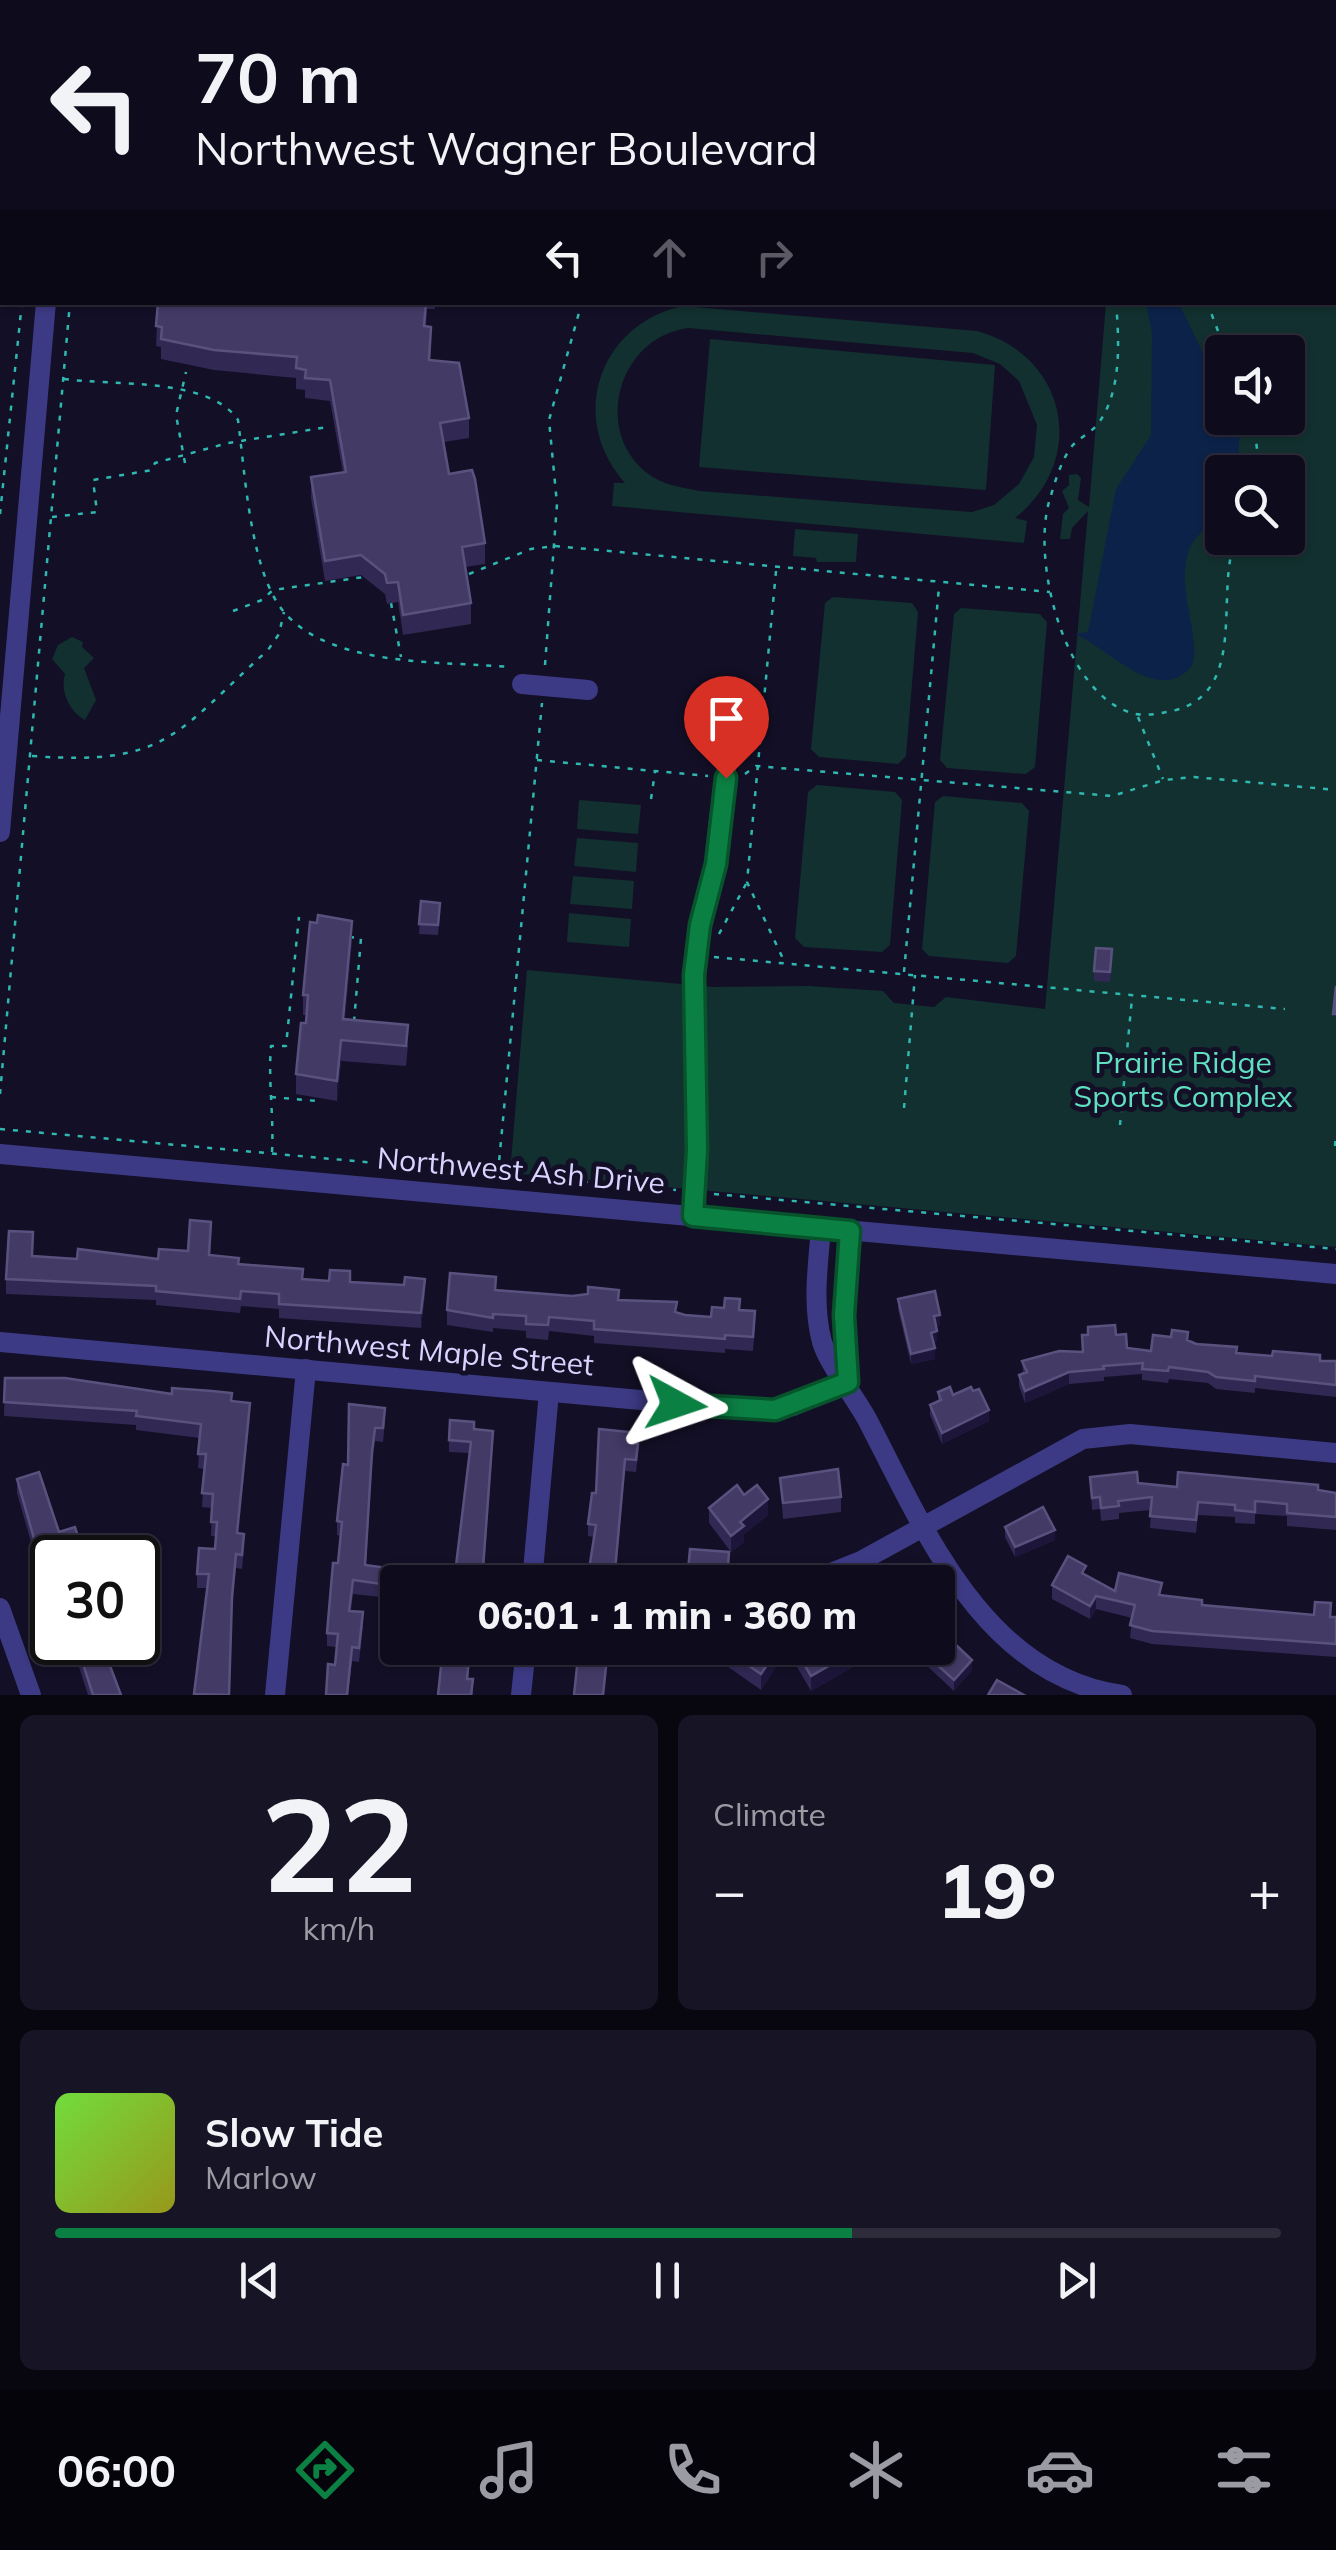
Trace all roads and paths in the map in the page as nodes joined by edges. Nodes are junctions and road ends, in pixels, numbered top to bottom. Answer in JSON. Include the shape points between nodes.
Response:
{"nodes":[{"id":1,"x":22,"y":305,"type":"edge"},
{"id":2,"x":46,"y":305,"type":"edge"},
{"id":3,"x":70,"y":305,"type":"edge"},
{"id":4,"x":581,"y":305,"type":"edge"},
{"id":5,"x":1116,"y":305,"type":"edge"},
{"id":6,"x":1208,"y":305,"type":"edge"},
{"id":7,"x":1220,"y":335,"type":"edge"},
{"id":8,"x":186,"y":372,"type":"dead end"},
{"id":9,"x":62,"y":379,"type":"junction"},
{"id":10,"x":180,"y":390,"type":"junction"},
{"id":11,"x":328,"y":427,"type":"dead end"},
{"id":12,"x":240,"y":441,"type":"junction"},
{"id":13,"x":181,"y":456,"type":"junction"},
{"id":14,"x":184,"y":463,"type":"dead end"},
{"id":15,"x":0,"y":514,"type":"edge"},
{"id":16,"x":51,"y":518,"type":"junction"},
{"id":17,"x":555,"y":546,"type":"junction"},
{"id":18,"x":1230,"y":555,"type":"edge"},
{"id":19,"x":776,"y":570,"type":"junction"},
{"id":20,"x":469,"y":574,"type":"edge"},
{"id":21,"x":364,"y":577,"type":"edge"},
{"id":22,"x":939,"y":583,"type":"junction"},
{"id":23,"x":273,"y":590,"type":"junction"},
{"id":24,"x":1052,"y":592,"type":"junction"},
{"id":25,"x":391,"y":603,"type":"edge"},
{"id":26,"x":233,"y":610,"type":"dead end"},
{"id":27,"x":284,"y":612,"type":"junction"},
{"id":28,"x":402,"y":659,"type":"junction"},
{"id":29,"x":533,"y":676,"type":"junction"},
{"id":30,"x":588,"y":690,"type":"dead end"},
{"id":31,"x":1137,"y":715,"type":"junction"},
{"id":32,"x":30,"y":756,"type":"junction"},
{"id":33,"x":538,"y":760,"type":"junction"},
{"id":34,"x":756,"y":766,"type":"junction"},
{"id":35,"x":655,"y":771,"type":"junction"},
{"id":36,"x":726,"y":775,"type":"junction"},
{"id":37,"x":922,"y":780,"type":"junction"},
{"id":38,"x":1164,"y":780,"type":"junction"},
{"id":39,"x":1336,"y":790,"type":"edge"},
{"id":40,"x":651,"y":799,"type":"dead end"},
{"id":41,"x":0,"y":832,"type":"edge"},
{"id":42,"x":299,"y":917,"type":"dead end"},
{"id":43,"x":346,"y":937,"type":"edge"},
{"id":44,"x":709,"y":956,"type":"dead end"},
{"id":45,"x":786,"y":964,"type":"junction"},
{"id":46,"x":904,"y":974,"type":"junction"},
{"id":47,"x":915,"y":974,"type":"junction"},
{"id":48,"x":348,"y":992,"type":"edge"},
{"id":49,"x":357,"y":992,"type":"junction"},
{"id":50,"x":1132,"y":994,"type":"junction"},
{"id":51,"x":1285,"y":1009,"type":"dead end"},
{"id":52,"x":340,"y":1018,"type":"edge"},
{"id":53,"x":354,"y":1019,"type":"junction"},
{"id":54,"x":354,"y":1030,"type":"edge"},
{"id":55,"x":286,"y":1046,"type":"junction"},
{"id":56,"x":300,"y":1048,"type":"edge"},
{"id":57,"x":0,"y":1094,"type":"edge"},
{"id":58,"x":317,"y":1096,"type":"edge"},
{"id":59,"x":269,"y":1097,"type":"junction"},
{"id":60,"x":904,"y":1108,"type":"dead end"},
{"id":61,"x":1120,"y":1126,"type":"dead end"},
{"id":62,"x":0,"y":1129,"type":"edge"},
{"id":63,"x":1336,"y":1133,"type":"edge"},
{"id":64,"x":1335,"y":1146,"type":"edge"},
{"id":65,"x":0,"y":1154,"type":"edge"},
{"id":66,"x":272,"y":1154,"type":"junction"},
{"id":67,"x":498,"y":1174,"type":"junction"},
{"id":68,"x":694,"y":1192,"type":"junction"},
{"id":69,"x":693,"y":1216,"type":"junction"},
{"id":70,"x":821,"y":1228,"type":"junction"},
{"id":71,"x":850,"y":1231,"type":"junction"},
{"id":72,"x":1336,"y":1249,"type":"edge"},
{"id":73,"x":1336,"y":1274,"type":"edge"},
{"id":74,"x":0,"y":1342,"type":"edge"},
{"id":75,"x":306,"y":1368,"type":"junction"},
{"id":76,"x":848,"y":1382,"type":"junction"},
{"id":77,"x":550,"y":1392,"type":"junction"},
{"id":78,"x":1336,"y":1452,"type":"edge"},
{"id":79,"x":922,"y":1526,"type":"junction"},
{"id":80,"x":534,"y":1565,"type":"edge"},
{"id":81,"x":851,"y":1565,"type":"edge"},
{"id":82,"x":0,"y":1608,"type":"edge"},
{"id":83,"x":525,"y":1665,"type":"edge"},
{"id":84,"x":1097,"y":1692,"type":"edge"},
{"id":85,"x":31,"y":1695,"type":"edge"},
{"id":86,"x":275,"y":1695,"type":"edge"},
{"id":87,"x":522,"y":1695,"type":"edge"},
{"id":88,"x":1122,"y":1695,"type":"edge"}],
"edges":[{"from":1,"to":15,"type":"path"},
{"from":2,"to":41,"type":"street"},
{"from":3,"to":9,"type":"path"},
{"from":4,"to":17,"type":"path","via":[[549,420]]},
{"from":5,"to":24,"type":"path","via":[[1118,350],[1106,410],[1066,455],[1048,504]]},
{"from":6,"to":7,"type":"path"},
{"from":8,"to":10,"type":"path"},
{"from":9,"to":10,"type":"path"},
{"from":9,"to":16,"type":"path"},
{"from":10,"to":12,"type":"path","via":[[227,404],[238,420]]},
{"from":10,"to":13,"type":"path"},
{"from":11,"to":12,"type":"path"},
{"from":12,"to":13,"type":"path"},
{"from":12,"to":23,"type":"path","via":[[260,557]]},
{"from":13,"to":14,"type":"path"},
{"from":13,"to":16,"type":"path","via":[[152,470],[93,480],[97,512]]},
{"from":16,"to":32,"type":"path"},
{"from":17,"to":19,"type":"path"},
{"from":17,"to":20,"type":"path"},
{"from":17,"to":29,"type":"path"},
{"from":18,"to":31,"type":"path","via":[[1218,679],[1194,703]]},
{"from":19,"to":22,"type":"path"},
{"from":19,"to":34,"type":"path"},
{"from":21,"to":23,"type":"path"},
{"from":22,"to":24,"type":"path"},
{"from":22,"to":37,"type":"path"},
{"from":23,"to":26,"type":"path"},
{"from":23,"to":27,"type":"path"},
{"from":24,"to":31,"type":"path","via":[[1074,659],[1120,709]]},
{"from":25,"to":28,"type":"path"},
{"from":27,"to":28,"type":"path","via":[[344,649]]},
{"from":27,"to":32,"type":"path","via":[[268,650],[166,740],[106,759]]},
{"from":28,"to":29,"type":"path"},
{"from":29,"to":30,"type":"street"},
{"from":29,"to":33,"type":"path"},
{"from":31,"to":38,"type":"path"},
{"from":32,"to":57,"type":"path"},
{"from":33,"to":35,"type":"path"},
{"from":33,"to":67,"type":"path"},
{"from":34,"to":36,"type":"path","via":[[738,778]]},
{"from":34,"to":37,"type":"path"},
{"from":34,"to":45,"type":"path","via":[[747,882]]},
{"from":35,"to":36,"type":"path"},
{"from":35,"to":40,"type":"path"},
{"from":36,"to":68,"type":"street","via":[[694,975]]},
{"from":37,"to":38,"type":"path","via":[[1112,796]]},
{"from":37,"to":46,"type":"path"},
{"from":38,"to":39,"type":"path","via":[[1194,776]]},
{"from":42,"to":55,"type":"path"},
{"from":43,"to":49,"type":"path","via":[[362,938]]},
{"from":44,"to":45,"type":"path"},
{"from":45,"to":46,"type":"path"},
{"from":46,"to":47,"type":"path"},
{"from":47,"to":50,"type":"path"},
{"from":47,"to":60,"type":"path"},
{"from":48,"to":49,"type":"path"},
{"from":49,"to":53,"type":"path"},
{"from":50,"to":51,"type":"path"},
{"from":50,"to":61,"type":"path"},
{"from":52,"to":53,"type":"path"},
{"from":53,"to":54,"type":"path"},
{"from":55,"to":56,"type":"path"},
{"from":55,"to":59,"type":"path","via":[[271,1046]]},
{"from":58,"to":59,"type":"path"},
{"from":59,"to":66,"type":"path"},
{"from":62,"to":66,"type":"path"},
{"from":63,"to":64,"type":"path"},
{"from":65,"to":69,"type":"street","name":"Northwest Ash Drive"},
{"from":66,"to":67,"type":"path"},
{"from":67,"to":68,"type":"path"},
{"from":68,"to":69,"type":"street"},
{"from":68,"to":72,"type":"path"},
{"from":69,"to":70,"type":"street","name":"Northwest Ash Drive"},
{"from":70,"to":71,"type":"street","name":"Northwest Ash Drive"},
{"from":70,"to":76,"type":"street","via":[[817,1314],[823,1346]]},
{"from":71,"to":73,"type":"street","name":"Northwest Ash Drive"},
{"from":71,"to":76,"type":"street"},
{"from":74,"to":75,"type":"street","name":"Northwest Maple Street"},
{"from":75,"to":77,"type":"street","name":"Northwest Maple Street"},
{"from":75,"to":86,"type":"street"},
{"from":76,"to":77,"type":"street","name":"Northwest Maple Street","via":[[793,1406],[762,1411]]},
{"from":76,"to":79,"type":"street"},
{"from":77,"to":80,"type":"street"},
{"from":78,"to":79,"type":"street","via":[[1108,1434],[1062,1449]]},
{"from":79,"to":81,"type":"street"},
{"from":79,"to":84,"type":"street","via":[[956,1583],[1013,1644]]},
{"from":82,"to":85,"type":"street"},
{"from":83,"to":87,"type":"street"},
{"from":84,"to":88,"type":"street"}]}
